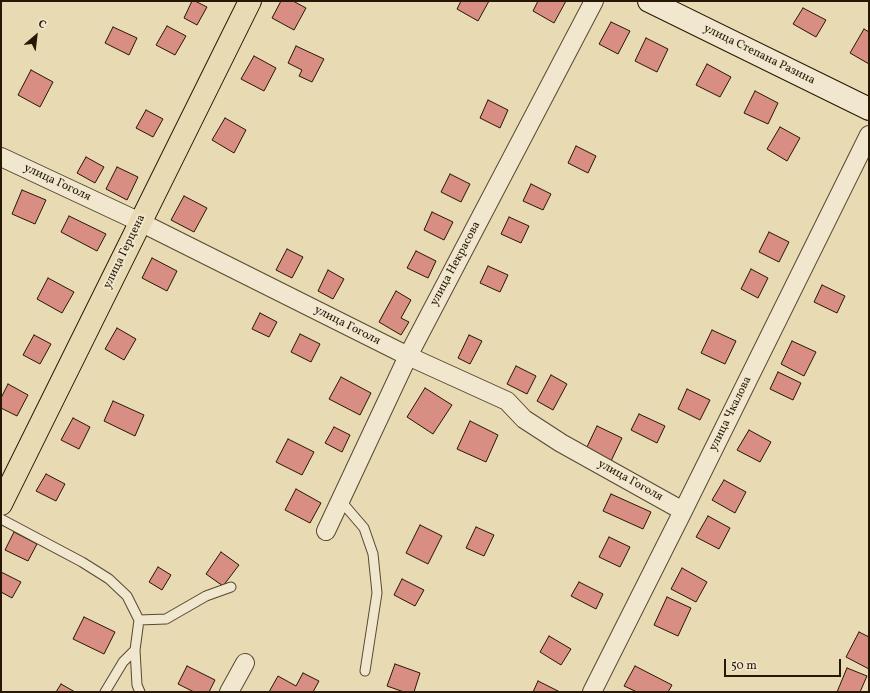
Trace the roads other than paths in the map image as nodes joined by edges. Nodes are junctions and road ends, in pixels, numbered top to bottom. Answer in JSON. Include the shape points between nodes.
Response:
{"nodes":[{"id":1,"x":250,"y":1,"type":"edge"},
{"id":2,"x":594,"y":1,"type":"edge"},
{"id":3,"x":649,"y":1,"type":"edge"},
{"id":4,"x":869,"y":109,"type":"edge"},
{"id":5,"x":869,"y":135,"type":"edge"},
{"id":6,"x":1,"y":157,"type":"edge"},
{"id":7,"x":140,"y":222,"type":"junction"},
{"id":8,"x":408,"y":356,"type":"junction"},
{"id":9,"x":340,"y":500,"type":"junction"},
{"id":10,"x":1,"y":504,"type":"edge"},
{"id":11,"x":683,"y":511,"type":"junction"},
{"id":12,"x":1,"y":519,"type":"edge"},
{"id":13,"x":326,"y":531,"type":"dead end"},
{"id":14,"x":231,"y":587,"type":"dead end"},
{"id":15,"x":139,"y":620,"type":"junction"},
{"id":16,"x":134,"y":650,"type":"junction"},
{"id":17,"x":245,"y":663,"type":"dead end"},
{"id":18,"x":365,"y":671,"type":"dead end"},
{"id":19,"x":105,"y":692,"type":"edge"},
{"id":20,"x":140,"y":692,"type":"edge"},
{"id":21,"x":229,"y":692,"type":"edge"},
{"id":22,"x":592,"y":692,"type":"edge"}],
"edges":[{"from":1,"to":7,"type":"main road","name":"улица Герцена"},
{"from":2,"to":8,"type":"street","name":"улица Некрасова"},
{"from":3,"to":4,"type":"main road","name":"улица Степана Разина"},
{"from":5,"to":11,"type":"street","name":"улица Чкалова"},
{"from":6,"to":7,"type":"street","name":"улица Гоголя"},
{"from":7,"to":8,"type":"street","name":"улица Гоголя"},
{"from":7,"to":10,"type":"main road","name":"улица Герцена"},
{"from":8,"to":9,"type":"street","name":"улица Некрасова"},
{"from":8,"to":11,"type":"street","name":"улица Гоголя","via":[[507,401],[524,419],[561,443]]},
{"from":9,"to":13,"type":"street","name":"улица Некрасова"},
{"from":9,"to":18,"type":"lane","via":[[364,528],[372,554],[377,593]]},
{"from":11,"to":22,"type":"street","name":"улица Чкалова"},
{"from":12,"to":15,"type":"lane","via":[[109,579],[127,596]]},
{"from":14,"to":15,"type":"lane","via":[[206,596],[166,619]]},
{"from":15,"to":16,"type":"lane"},
{"from":16,"to":19,"type":"lane","via":[[123,662]]},
{"from":16,"to":20,"type":"lane"},
{"from":17,"to":21,"type":"street"}]}
